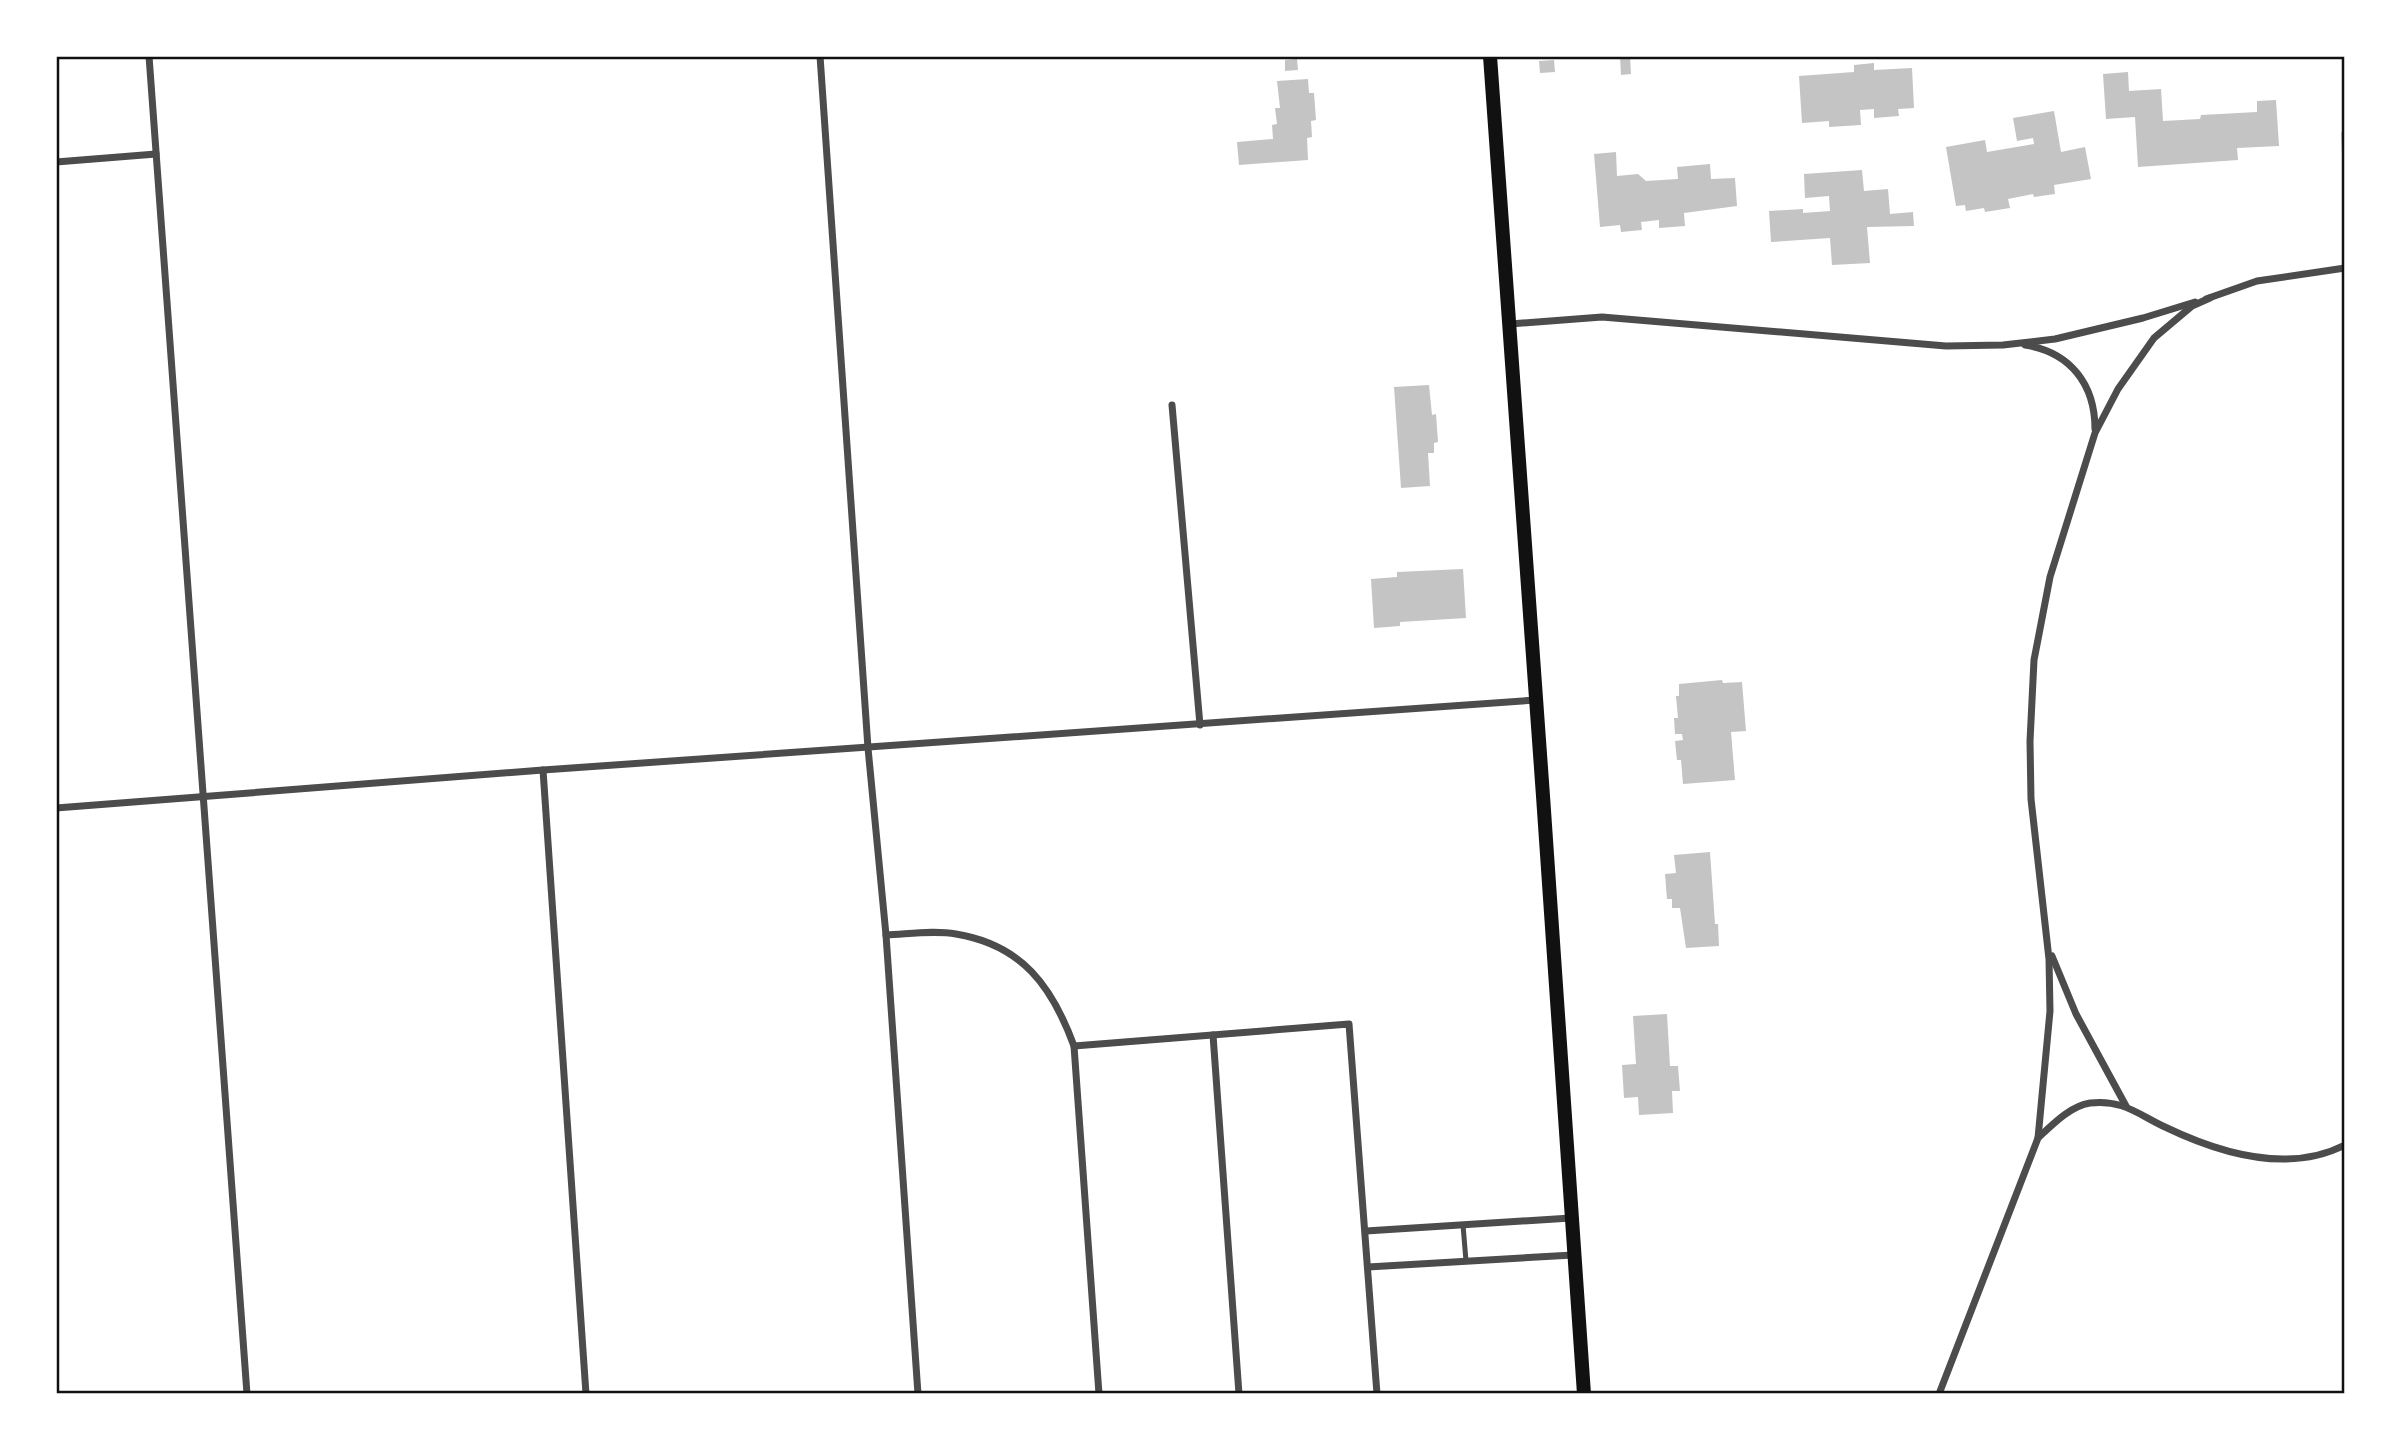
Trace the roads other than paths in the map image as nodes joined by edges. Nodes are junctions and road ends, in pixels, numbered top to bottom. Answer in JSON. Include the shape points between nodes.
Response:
{"nodes":[{"id":1,"x":149,"y":56,"type":"edge"},
{"id":2,"x":820,"y":56,"type":"edge"},
{"id":3,"x":1490,"y":56,"type":"edge"},
{"id":4,"x":156,"y":154,"type":"junction"},
{"id":5,"x":56,"y":162,"type":"edge"},
{"id":6,"x":2345,"y":268,"type":"edge"},
{"id":7,"x":2210,"y":298,"type":"junction"},
{"id":8,"x":1509,"y":324,"type":"junction"},
{"id":9,"x":2012,"y":344,"type":"junction"},
{"id":10,"x":1172,"y":405,"type":"dead end"},
{"id":11,"x":2095,"y":433,"type":"junction"},
{"id":12,"x":1536,"y":700,"type":"junction"},
{"id":13,"x":1200,"y":725,"type":"junction"},
{"id":14,"x":868,"y":748,"type":"junction"},
{"id":15,"x":543,"y":769,"type":"junction"},
{"id":16,"x":202,"y":796,"type":"junction"},
{"id":17,"x":56,"y":808,"type":"edge"},
{"id":18,"x":886,"y":935,"type":"junction"},
{"id":19,"x":2049,"y":946,"type":"junction"},
{"id":20,"x":1213,"y":1035,"type":"junction"},
{"id":21,"x":1073,"y":1046,"type":"junction"},
{"id":22,"x":2126,"y":1106,"type":"junction"},
{"id":23,"x":2038,"y":1138,"type":"junction"},
{"id":24,"x":2345,"y":1145,"type":"edge"},
{"id":25,"x":1571,"y":1218,"type":"junction"},
{"id":26,"x":1463,"y":1225,"type":"junction"},
{"id":27,"x":1366,"y":1231,"type":"junction"},
{"id":28,"x":1573,"y":1255,"type":"junction"},
{"id":29,"x":1466,"y":1261,"type":"junction"},
{"id":30,"x":1368,"y":1267,"type":"junction"},
{"id":31,"x":247,"y":1394,"type":"edge"},
{"id":32,"x":586,"y":1394,"type":"edge"},
{"id":33,"x":918,"y":1394,"type":"edge"},
{"id":34,"x":1099,"y":1394,"type":"edge"},
{"id":35,"x":1239,"y":1394,"type":"edge"},
{"id":36,"x":1377,"y":1394,"type":"edge"},
{"id":37,"x":1584,"y":1394,"type":"edge"},
{"id":38,"x":1939,"y":1394,"type":"edge"}],
"edges":[{"from":1,"to":4,"type":"street"},
{"from":2,"to":14,"type":"street"},
{"from":3,"to":8,"type":"main road"},
{"from":4,"to":5,"type":"street"},
{"from":4,"to":16,"type":"street"},
{"from":6,"to":7,"type":"street","via":[[2257,281]]},
{"from":7,"to":9,"type":"street","via":[[2055,339]]},
{"from":7,"to":11,"type":"street","via":[[2192,306],[2154,338],[2118,389]]},
{"from":8,"to":9,"type":"street","via":[[1602,317],[1946,346]]},
{"from":8,"to":12,"type":"main road"},
{"from":9,"to":11,"type":"street","via":[[2042,348],[2073,368],[2092,400]]},
{"from":10,"to":13,"type":"street"},
{"from":11,"to":19,"type":"street","via":[[2050,577],[2034,660],[2031,799]]},
{"from":12,"to":13,"type":"street"},
{"from":12,"to":25,"type":"main road"},
{"from":13,"to":14,"type":"street"},
{"from":14,"to":15,"type":"street"},
{"from":14,"to":18,"type":"street"},
{"from":15,"to":16,"type":"street"},
{"from":15,"to":32,"type":"street"},
{"from":16,"to":17,"type":"street"},
{"from":16,"to":31,"type":"street"},
{"from":18,"to":21,"type":"street","via":[[955,934],[989,943],[1016,958],[1049,992]]},
{"from":18,"to":33,"type":"street"},
{"from":19,"to":22,"type":"street","via":[[2076,1014]]},
{"from":19,"to":23,"type":"street","via":[[2050,1011]]},
{"from":20,"to":21,"type":"street"},
{"from":20,"to":27,"type":"street","via":[[1349,1024]]},
{"from":20,"to":35,"type":"street"},
{"from":21,"to":34,"type":"street"},
{"from":22,"to":23,"type":"street","via":[[2089,1103],[2059,1118]]},
{"from":22,"to":24,"type":"street","via":[[2166,1128],[2241,1156],[2287,1159]]},
{"from":23,"to":38,"type":"street"},
{"from":25,"to":26,"type":"street"},
{"from":25,"to":28,"type":"main road"},
{"from":26,"to":27,"type":"street"},
{"from":26,"to":29,"type":"lane"},
{"from":27,"to":30,"type":"street"},
{"from":28,"to":29,"type":"street"},
{"from":28,"to":37,"type":"main road"},
{"from":29,"to":30,"type":"street"},
{"from":30,"to":36,"type":"street"}]}
